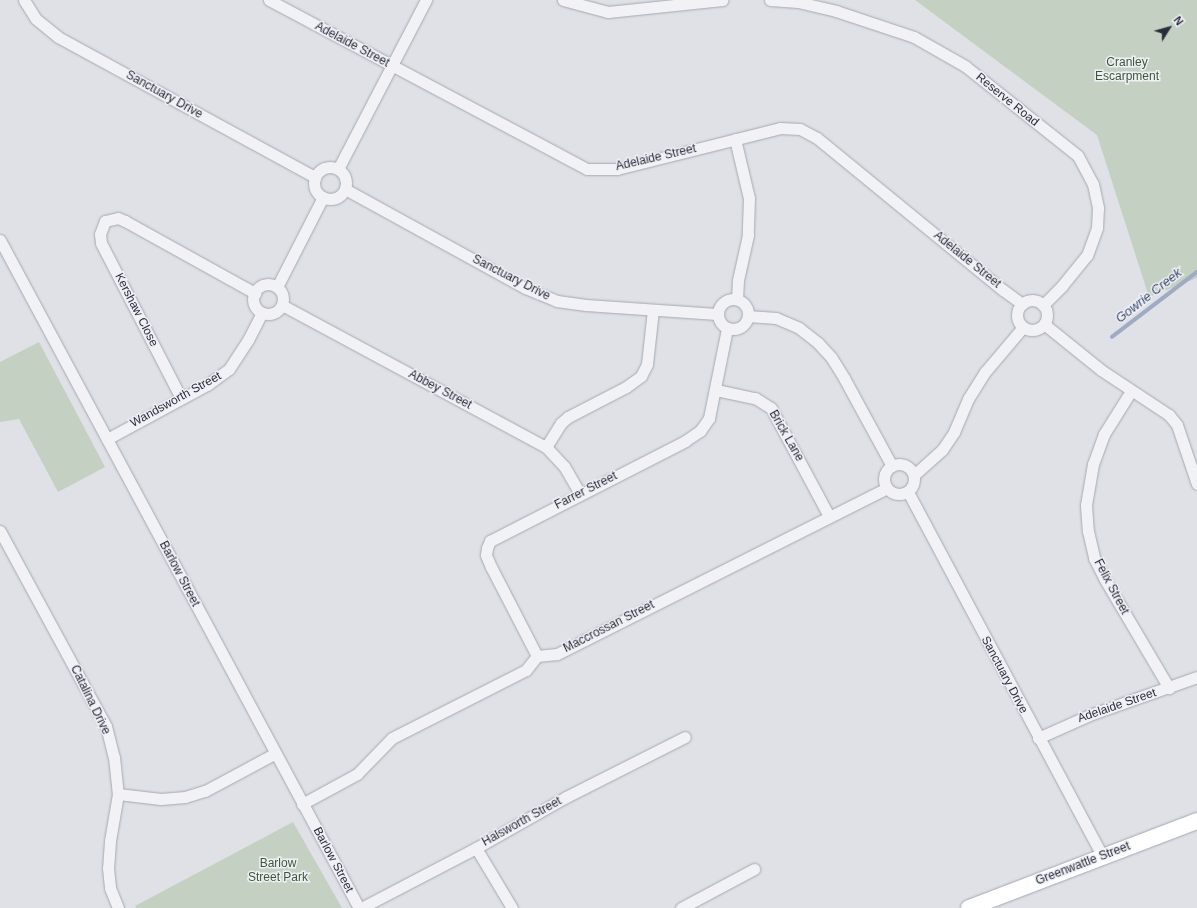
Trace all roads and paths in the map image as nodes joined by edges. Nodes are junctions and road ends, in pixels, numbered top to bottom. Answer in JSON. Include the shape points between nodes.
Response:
{"nodes":[{"id":1,"x":24,"y":0,"type":"edge"},
{"id":2,"x":269,"y":0,"type":"edge"},
{"id":3,"x":426,"y":0,"type":"edge"},
{"id":4,"x":563,"y":0,"type":"edge"},
{"id":5,"x":722,"y":0,"type":"edge"},
{"id":6,"x":770,"y":0,"type":"edge"},
{"id":7,"x":391,"y":67,"type":"junction"},
{"id":8,"x":735,"y":139,"type":"junction"},
{"id":9,"x":338,"y":169,"type":"junction"},
{"id":10,"x":315,"y":177,"type":"junction"},
{"id":11,"x":345,"y":189,"type":"junction"},
{"id":12,"x":323,"y":197,"type":"junction"},
{"id":13,"x":0,"y":240,"type":"edge"},
{"id":14,"x":277,"y":287,"type":"junction"},
{"id":15,"x":255,"y":293,"type":"junction"},
{"id":16,"x":736,"y":300,"type":"junction"},
{"id":17,"x":1022,"y":304,"type":"junction"},
{"id":18,"x":1042,"y":305,"type":"junction"},
{"id":19,"x":282,"y":306,"type":"junction"},
{"id":20,"x":653,"y":310,"type":"junction"},
{"id":21,"x":262,"y":313,"type":"junction"},
{"id":22,"x":717,"y":314,"type":"junction"},
{"id":23,"x":748,"y":316,"type":"junction"},
{"id":24,"x":1044,"y":324,"type":"junction"},
{"id":25,"x":1023,"y":327,"type":"junction"},
{"id":26,"x":727,"y":328,"type":"junction"},
{"id":27,"x":716,"y":390,"type":"junction"},
{"id":28,"x":1131,"y":391,"type":"junction"},
{"id":29,"x":181,"y":398,"type":"junction"},
{"id":30,"x":107,"y":439,"type":"junction"},
{"id":31,"x":546,"y":446,"type":"junction"},
{"id":32,"x":892,"y":466,"type":"junction"},
{"id":33,"x":914,"y":475,"type":"junction"},
{"id":34,"x":1197,"y":484,"type":"edge"},
{"id":35,"x":887,"y":488,"type":"junction"},
{"id":36,"x":908,"y":492,"type":"junction"},
{"id":37,"x":580,"y":494,"type":"junction"},
{"id":38,"x":829,"y":516,"type":"junction"},
{"id":39,"x":0,"y":531,"type":"edge"},
{"id":40,"x":537,"y":656,"type":"junction"},
{"id":41,"x":1197,"y":677,"type":"edge"},
{"id":42,"x":1169,"y":688,"type":"junction"},
{"id":43,"x":685,"y":737,"type":"dead end"},
{"id":44,"x":1038,"y":738,"type":"junction"},
{"id":45,"x":274,"y":754,"type":"junction"},
{"id":46,"x":118,"y":794,"type":"junction"},
{"id":47,"x":302,"y":804,"type":"junction"},
{"id":48,"x":1197,"y":820,"type":"edge"},
{"id":49,"x":476,"y":848,"type":"junction"},
{"id":50,"x":1102,"y":856,"type":"junction"},
{"id":51,"x":754,"y":869,"type":"dead end"},
{"id":52,"x":118,"y":908,"type":"edge"},
{"id":53,"x":360,"y":908,"type":"edge"},
{"id":54,"x":512,"y":908,"type":"edge"},
{"id":55,"x":681,"y":908,"type":"edge"},
{"id":56,"x":969,"y":908,"type":"edge"}],
"edges":[{"from":1,"to":10,"type":"street","name":"Sanctuary Drive","via":[[36,19],[58,37]]},
{"from":2,"to":7,"type":"street","name":"Adelaide Street"},
{"from":3,"to":7,"type":"street"},
{"from":4,"to":5,"type":"street","via":[[608,12]]},
{"from":6,"to":18,"type":"street","name":"Reserve Road","via":[[798,2],[836,11],[914,37],[965,66],[1078,156],[1093,184],[1098,208],[1097,228],[1087,255],[1062,286]]},
{"from":7,"to":8,"type":"street","name":"Adelaide Street","via":[[587,169],[617,169]]},
{"from":7,"to":9,"type":"street"},
{"from":8,"to":16,"type":"street","via":[[749,198],[748,236]]},
{"from":8,"to":17,"type":"street","name":"Adelaide Street","via":[[780,128],[800,129],[818,138]]},
{"from":9,"to":10,"type":"street","via":[[323,168]]},
{"from":9,"to":11,"type":"street","via":[[344,176]]},
{"from":10,"to":12,"type":"street","via":[[315,190]]},
{"from":11,"to":12,"type":"street","via":[[335,199]]},
{"from":11,"to":20,"type":"street","name":"Sanctuary Drive","via":[[544,296],[568,303]]},
{"from":12,"to":14,"type":"street"},
{"from":13,"to":30,"type":"street","name":"Barlow Street"},
{"from":14,"to":15,"type":"street","via":[[262,286]]},
{"from":14,"to":19,"type":"street","via":[[283,295]]},
{"from":15,"to":21,"type":"street","via":[[254,302]]},
{"from":15,"to":29,"type":"street","name":"Kershaw Close","via":[[125,221],[118,218],[105,221],[100,234],[102,243]]},
{"from":16,"to":22,"type":"street","via":[[725,301]]},
{"from":16,"to":23,"type":"street","via":[[745,305]]},
{"from":17,"to":18,"type":"street","via":[[1035,301]]},
{"from":17,"to":25,"type":"street","via":[[1017,315]]},
{"from":18,"to":24,"type":"street","via":[[1047,316]]},
{"from":19,"to":21,"type":"street","via":[[276,313]]},
{"from":19,"to":31,"type":"street","name":"Abbey Street"},
{"from":20,"to":22,"type":"street","name":"Sanctuary Drive"},
{"from":20,"to":31,"type":"street","via":[[647,364],[641,376],[626,387],[568,417]]},
{"from":21,"to":29,"type":"street","name":"Wandsworth Street","via":[[229,370]]},
{"from":22,"to":26,"type":"street","via":[[720,323]]},
{"from":23,"to":26,"type":"street","via":[[738,328]]},
{"from":23,"to":32,"type":"street","via":[[776,318],[799,328],[818,343],[844,378]]},
{"from":24,"to":25,"type":"street","via":[[1036,329]]},
{"from":24,"to":28,"type":"street"},
{"from":25,"to":33,"type":"street","via":[[985,372],[942,450]]},
{"from":26,"to":27,"type":"street","name":"Farrer Street"},
{"from":27,"to":37,"type":"street","name":"Farrer Street","via":[[709,418],[694,435]]},
{"from":27,"to":38,"type":"street","name":"Brick Lane","via":[[755,398],[771,408]]},
{"from":28,"to":34,"type":"street","via":[[1159,406],[1174,420]]},
{"from":28,"to":42,"type":"street","name":"Felix Street","via":[[1104,434],[1093,464],[1086,505],[1088,530],[1094,558],[1104,578]]},
{"from":29,"to":30,"type":"street","name":"Wandsworth Street"},
{"from":30,"to":45,"type":"street","name":"Barlow Street"},
{"from":31,"to":37,"type":"street","name":"Abbey Street","via":[[564,466]]},
{"from":32,"to":33,"type":"street","via":[[906,466]]},
{"from":32,"to":35,"type":"street","via":[[885,475]]},
{"from":33,"to":36,"type":"street","via":[[914,485]]},
{"from":35,"to":36,"type":"street","via":[[896,494]]},
{"from":35,"to":38,"type":"street","name":"Maccrossan Street"},
{"from":36,"to":44,"type":"street","name":"Sanctuary Drive"},
{"from":37,"to":40,"type":"street","name":"Farrer Street","via":[[498,536],[490,541],[487,548],[486,555],[491,567]]},
{"from":38,"to":40,"type":"street","name":"Maccrossan Street","via":[[557,654]]},
{"from":39,"to":46,"type":"street","name":"Catalina Drive","via":[[106,726],[114,757]]},
{"from":40,"to":47,"type":"street","via":[[526,670],[397,735],[357,774]]},
{"from":41,"to":42,"type":"street","name":"Adelaide Street"},
{"from":42,"to":44,"type":"street","name":"Adelaide Street","via":[[1092,714]]},
{"from":43,"to":49,"type":"street","name":"Halsworth Street","via":[[566,797]]},
{"from":44,"to":50,"type":"street","name":"Sanctuary Drive"},
{"from":45,"to":46,"type":"street","via":[[205,791],[185,797],[161,800]]},
{"from":45,"to":47,"type":"street","name":"Barlow Street"},
{"from":46,"to":52,"type":"street","name":"Catalina Drive","via":[[108,868],[110,888]]},
{"from":47,"to":53,"type":"street","name":"Barlow Street"},
{"from":48,"to":50,"type":"main road","name":"Greenwattle Street"},
{"from":49,"to":53,"type":"street","name":"Halsworth Street"},
{"from":49,"to":54,"type":"street"},
{"from":50,"to":56,"type":"main road","name":"Greenwattle Street"},
{"from":51,"to":55,"type":"street"}]}
